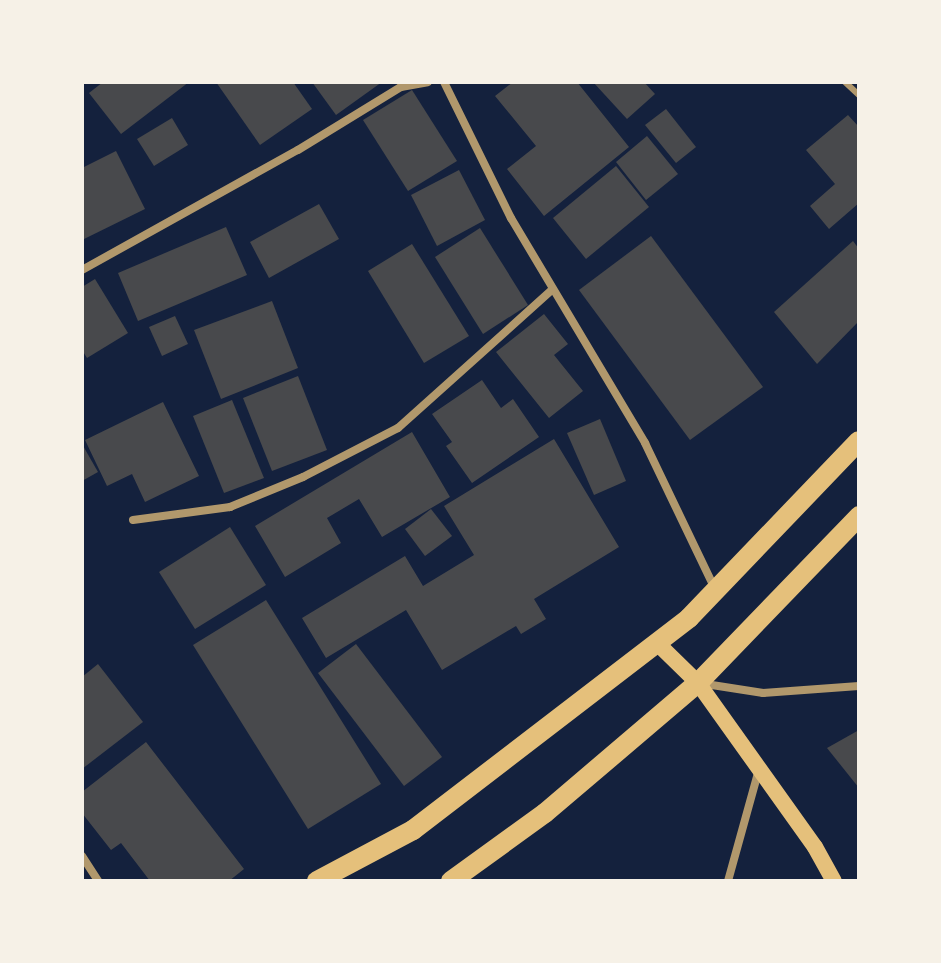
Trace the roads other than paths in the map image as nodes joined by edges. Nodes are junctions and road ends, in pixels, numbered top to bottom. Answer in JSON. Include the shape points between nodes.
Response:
{"nodes":[{"id":1,"x":428,"y":82,"type":"edge"},
{"id":2,"x":444,"y":82,"type":"edge"},
{"id":3,"x":845,"y":82,"type":"edge"},
{"id":4,"x":859,"y":95,"type":"edge"},
{"id":5,"x":82,"y":270,"type":"edge"},
{"id":6,"x":553,"y":289,"type":"junction"},
{"id":7,"x":859,"y":441,"type":"edge"},
{"id":8,"x":859,"y":516,"type":"edge"},
{"id":9,"x":133,"y":520,"type":"dead end"},
{"id":10,"x":716,"y":591,"type":"junction"},
{"id":11,"x":656,"y":642,"type":"junction"},
{"id":12,"x":698,"y":683,"type":"junction"},
{"id":13,"x":859,"y":686,"type":"edge"},
{"id":14,"x":759,"y":769,"type":"junction"},
{"id":15,"x":82,"y":856,"type":"edge"},
{"id":16,"x":98,"y":881,"type":"edge"},
{"id":17,"x":317,"y":881,"type":"edge"},
{"id":18,"x":451,"y":881,"type":"edge"},
{"id":19,"x":728,"y":881,"type":"edge"},
{"id":20,"x":834,"y":881,"type":"edge"}],
"edges":[{"from":1,"to":5,"type":"street","via":[[401,87]]},
{"from":2,"to":6,"type":"street","via":[[511,218]]},
{"from":3,"to":4,"type":"lane"},
{"from":6,"to":9,"type":"street","via":[[398,428],[230,507]]},
{"from":6,"to":10,"type":"street","via":[[645,443]]},
{"from":7,"to":10,"type":"main road"},
{"from":8,"to":12,"type":"main road"},
{"from":10,"to":11,"type":"main road"},
{"from":11,"to":12,"type":"main road"},
{"from":11,"to":17,"type":"main road","via":[[413,830]]},
{"from":12,"to":13,"type":"street","via":[[763,693]]},
{"from":12,"to":14,"type":"main road"},
{"from":12,"to":18,"type":"main road","via":[[545,813]]},
{"from":14,"to":19,"type":"street"},
{"from":14,"to":20,"type":"main road"},
{"from":15,"to":16,"type":"street"}]}
